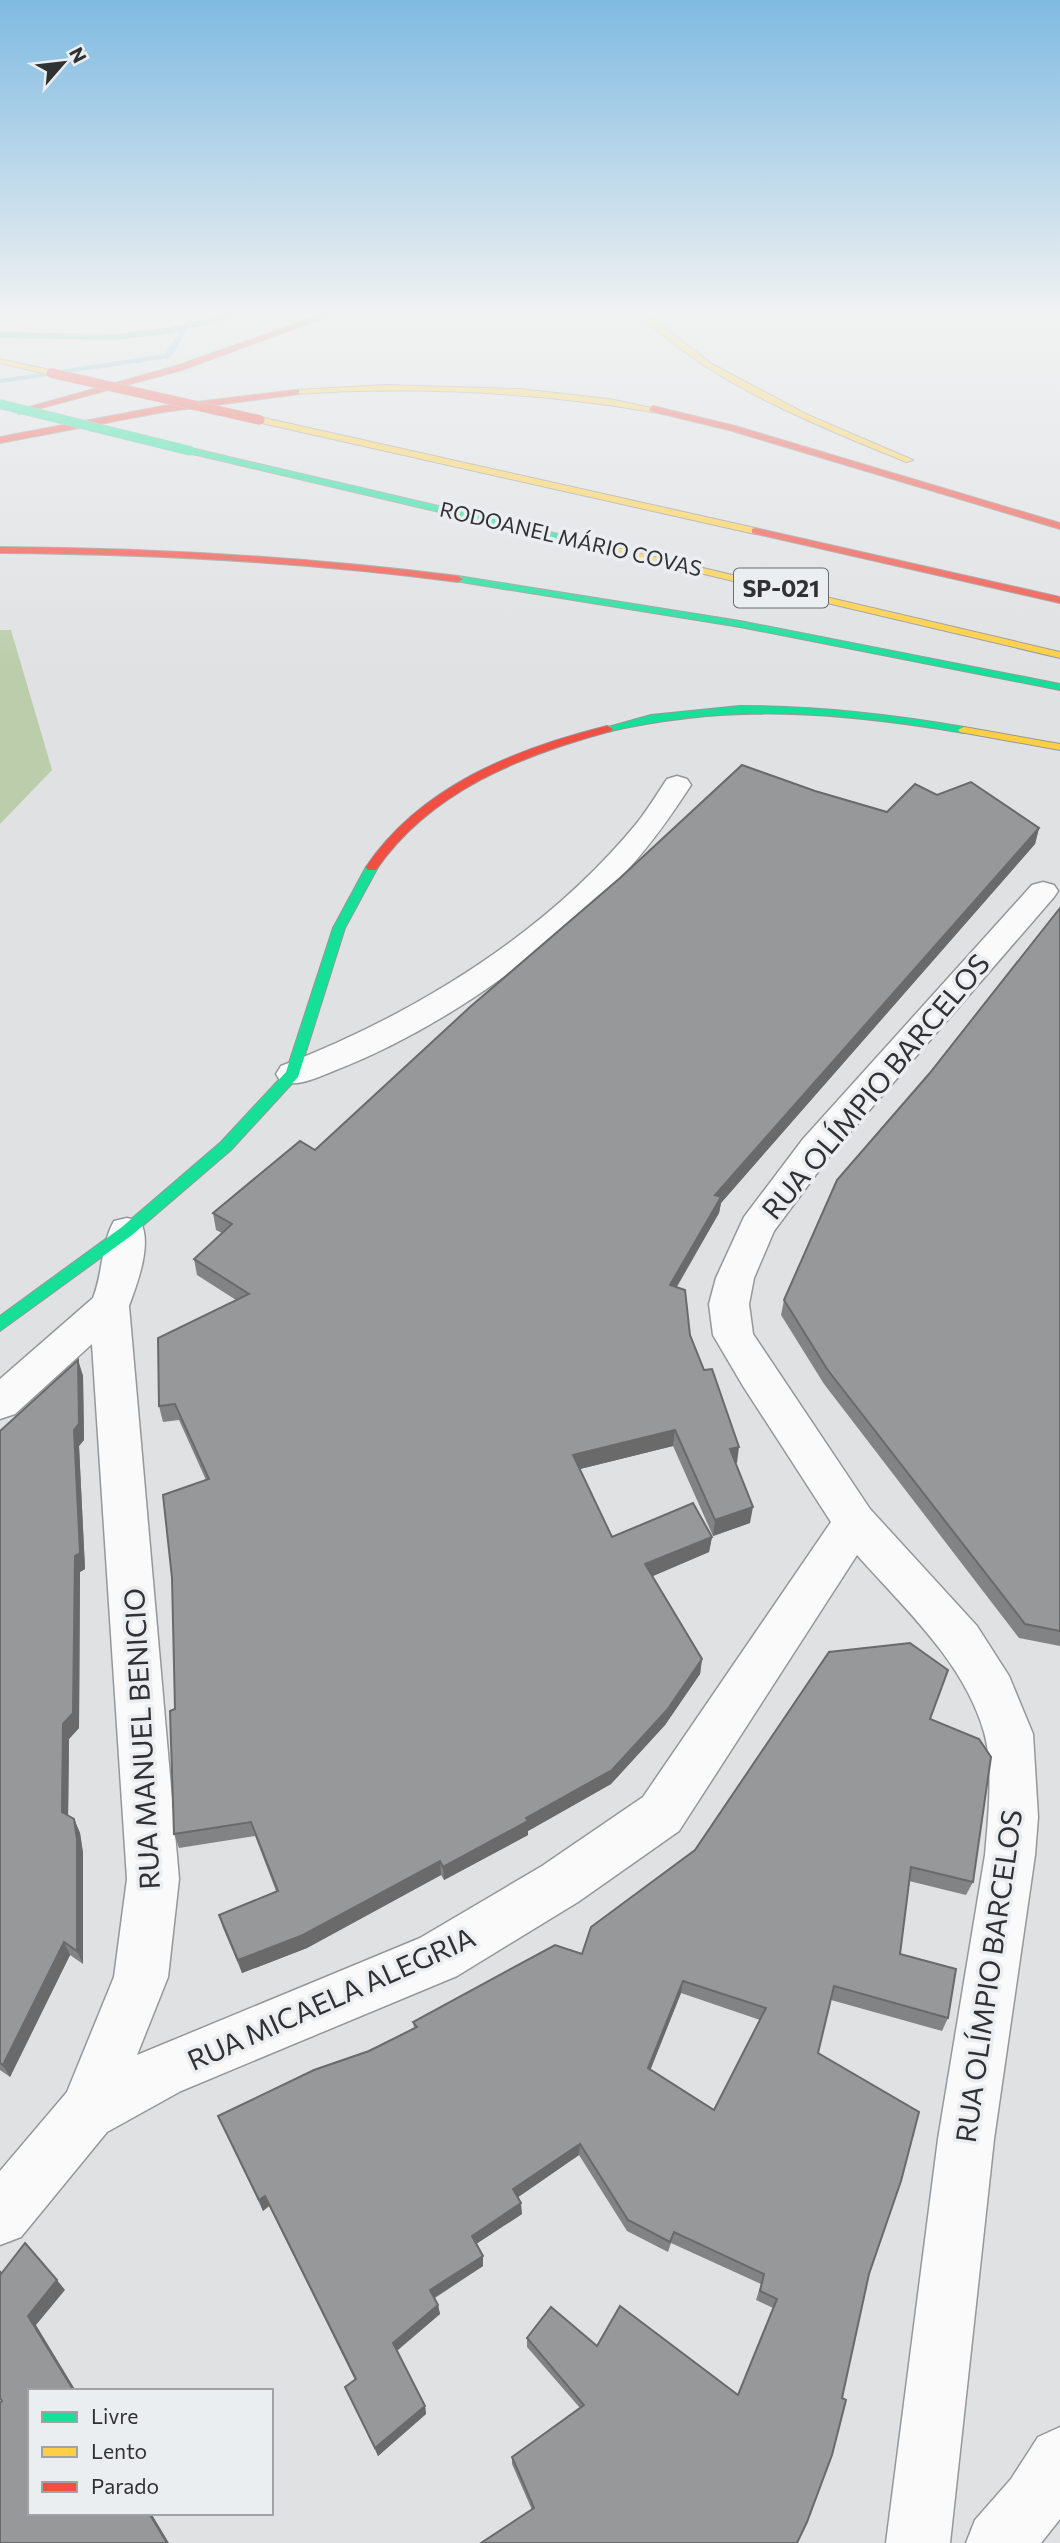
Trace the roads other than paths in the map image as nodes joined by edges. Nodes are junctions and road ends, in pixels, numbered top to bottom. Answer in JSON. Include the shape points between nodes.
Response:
{"nodes":[{"id":1,"x":42,"y":432,"type":"edge"},
{"id":2,"x":115,"y":432,"type":"edge"},
{"id":3,"x":316,"y":432,"type":"edge"},
{"id":4,"x":745,"y":432,"type":"edge"},
{"id":5,"x":843,"y":432,"type":"edge"},
{"id":6,"x":0,"y":440,"type":"edge"},
{"id":7,"x":925,"y":466,"type":"dead end"},
{"id":8,"x":950,"y":476,"type":"dead end"},
{"id":9,"x":1060,"y":524,"type":"edge"},
{"id":10,"x":0,"y":550,"type":"edge"},
{"id":11,"x":1060,"y":600,"type":"edge"},
{"id":12,"x":1060,"y":655,"type":"edge"},
{"id":13,"x":1060,"y":687,"type":"edge"},
{"id":14,"x":1060,"y":747,"type":"edge"},
{"id":15,"x":677,"y":785,"type":"dead end"},
{"id":16,"x":1042,"y":891,"type":"dead end"},
{"id":17,"x":293,"y":1074,"type":"junction"},
{"id":18,"x":127,"y":1231,"type":"junction"},
{"id":19,"x":109,"y":1306,"type":"junction"},
{"id":20,"x":0,"y":1325,"type":"edge"},
{"id":21,"x":0,"y":1403,"type":"edge"},
{"id":22,"x":855,"y":1522,"type":"junction"},
{"id":23,"x":87,"y":2112,"type":"junction"},
{"id":24,"x":0,"y":2216,"type":"edge"},
{"id":25,"x":1060,"y":2459,"type":"edge"},
{"id":26,"x":918,"y":2543,"type":"edge"},
{"id":27,"x":998,"y":2543,"type":"edge"}],
"edges":[{"from":1,"to":6,"type":"main road"},
{"from":2,"to":12,"type":"main road","name":"RODOANEL MÁRIO COVAS","number":"SP-021","bridge":true},
{"from":3,"to":11,"type":"main road","name":"RODOANEL MÁRIO COVAS","number":"SP-021","bridge":true},
{"from":4,"to":9,"type":"main road"},
{"from":5,"to":7,"type":"main road"},
{"from":8,"to":9,"type":"main road"},
{"from":10,"to":13,"type":"main road","via":[[251,558],[547,591],[712,618]]},
{"from":14,"to":17,"type":"main road","via":[[904,719],[803,709],[704,711],[624,724],[542,747],[473,778],[418,817],[381,852],[339,928]]},
{"from":15,"to":17,"type":"street","via":[[646,830],[602,878],[530,939],[396,1028]]},
{"from":16,"to":22,"type":"street","name":"RUA OLÍMPIO BARCELOS","via":[[816,1148],[757,1226],[735,1278],[729,1304],[733,1335]]},
{"from":17,"to":18,"type":"main road","via":[[226,1146]]},
{"from":18,"to":19,"type":"street","via":[[120,1279]]},
{"from":18,"to":20,"type":"main road"},
{"from":19,"to":21,"type":"street"},
{"from":19,"to":23,"type":"street","name":"RUA MANUEL BENICIO","via":[[153,1879],[141,1977]]},
{"from":22,"to":23,"type":"street","name":"RUA MICAELA ALEGRIA","via":[[661,1814],[529,1904],[438,1957],[162,2072]]},
{"from":22,"to":26,"type":"street","name":"RUA OLÍMPIO BARCELOS","via":[[961,1640],[992,1690],[1009,1734],[1012,1764],[1010,1855],[966,2139]]},
{"from":23,"to":24,"type":"street","name":"RUA MANUEL BENICIO"},
{"from":25,"to":27,"type":"street","via":[[1034,2502]]}]}
